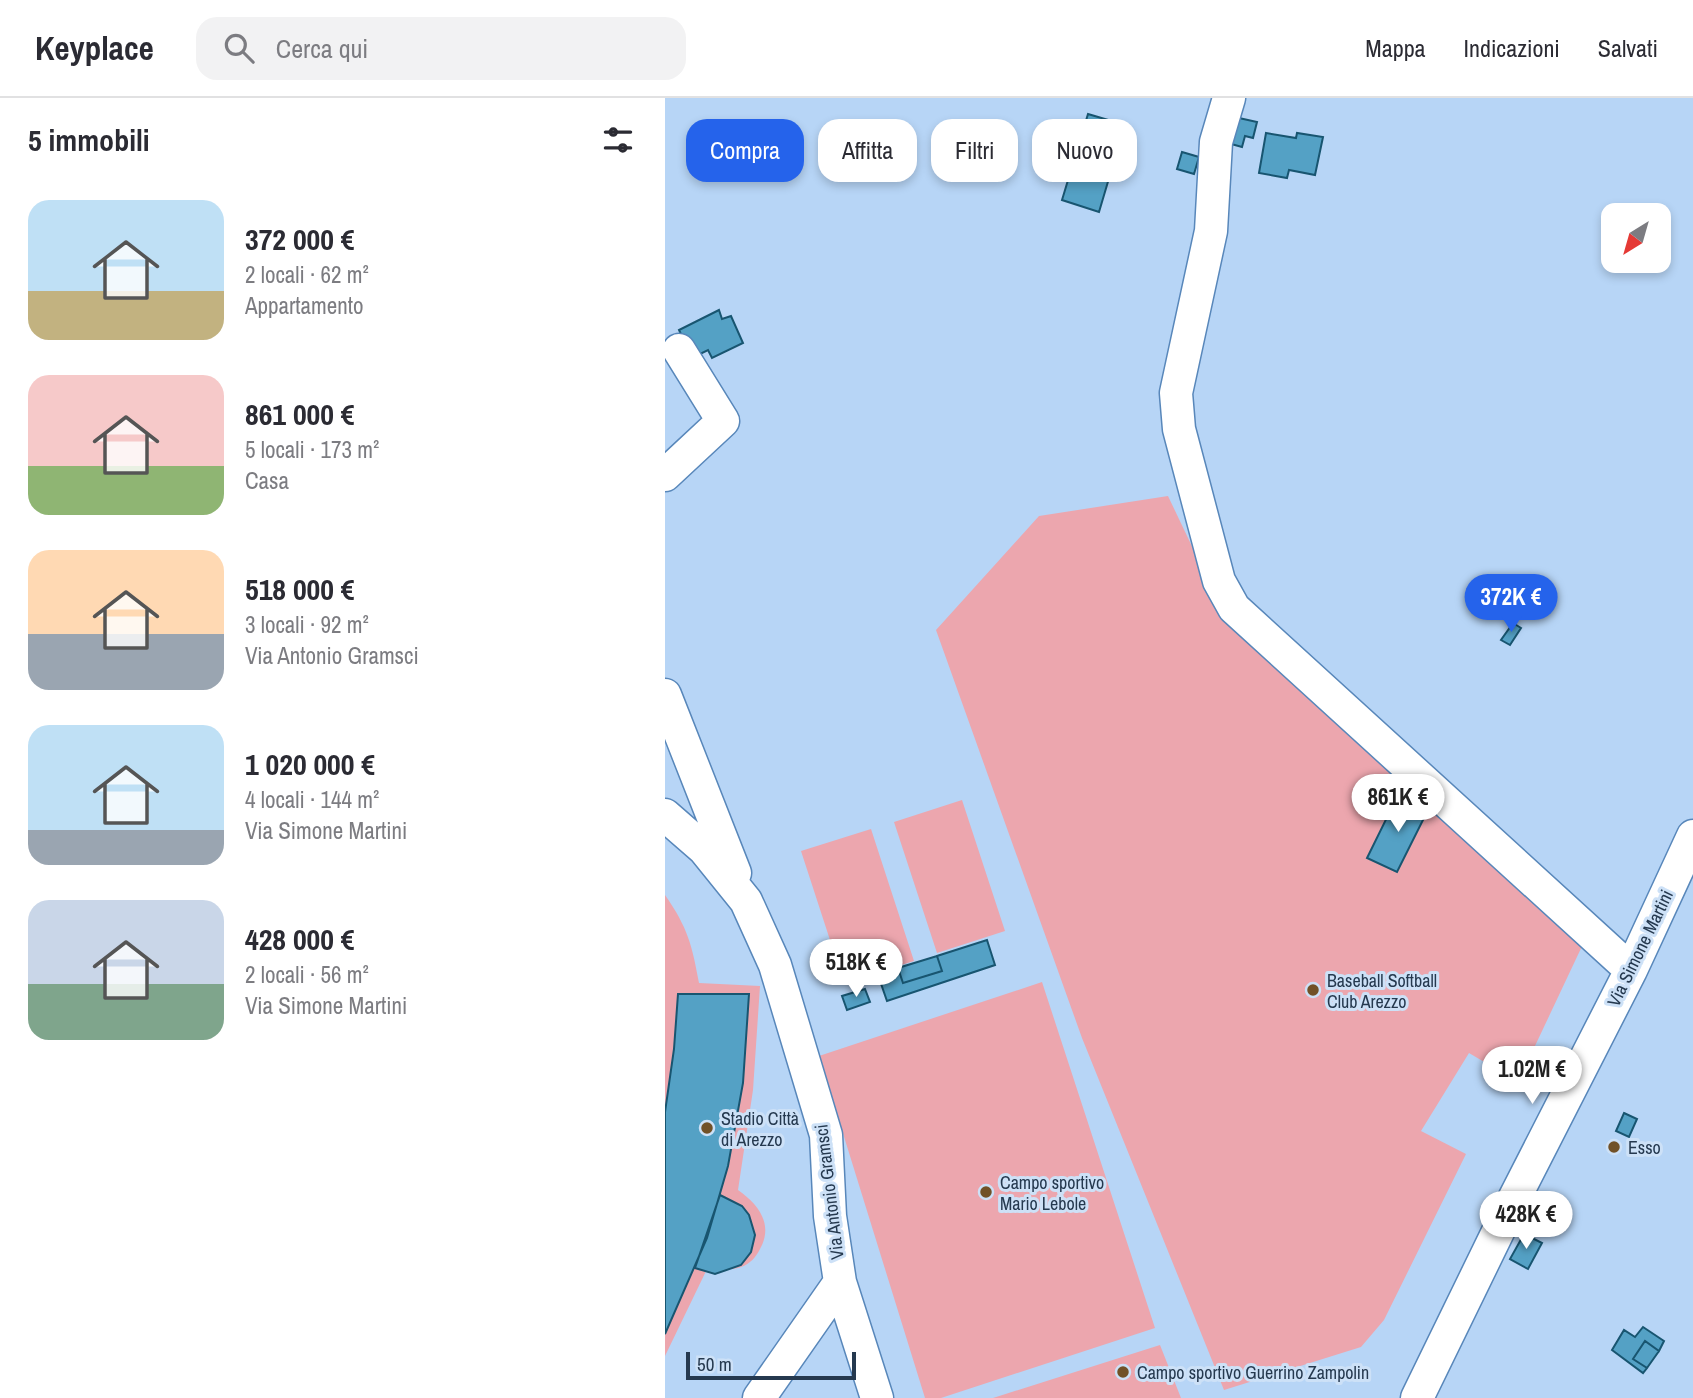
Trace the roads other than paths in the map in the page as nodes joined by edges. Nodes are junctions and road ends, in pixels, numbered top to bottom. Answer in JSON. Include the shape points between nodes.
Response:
{"nodes":[{"id":1,"x":1229,"y":98,"type":"edge"},
{"id":2,"x":680,"y":350,"type":"dead end"},
{"id":3,"x":665,"y":475,"type":"edge"},
{"id":4,"x":665,"y":695,"type":"edge"},
{"id":5,"x":665,"y":815,"type":"edge"},
{"id":6,"x":1691,"y":846,"type":"edge"},
{"id":7,"x":746,"y":901,"type":"junction"},
{"id":8,"x":1631,"y":970,"type":"junction"},
{"id":9,"x":840,"y":1282,"type":"junction"},
{"id":10,"x":759,"y":1398,"type":"edge"},
{"id":11,"x":877,"y":1398,"type":"edge"},
{"id":12,"x":1417,"y":1398,"type":"edge"}],
"edges":[{"from":1,"to":8,"type":"street","via":[[1216,142],[1211,231],[1176,393],[1179,429],[1219,581],[1234,608]]},
{"from":2,"to":3,"type":"street","via":[[723,421]]},
{"from":4,"to":7,"type":"street"},
{"from":5,"to":7,"type":"street","name":"Via Antonio Gramsci","via":[[704,849]]},
{"from":6,"to":8,"type":"street","name":"Via Simone Martini"},
{"from":7,"to":9,"type":"street","name":"Via Antonio Gramsci","via":[[775,965],[826,1135],[830,1216]]},
{"from":8,"to":12,"type":"street","name":"Via Simone Martini"},
{"from":9,"to":10,"type":"street"},
{"from":9,"to":11,"type":"street","name":"Via Antonio Gramsci"}]}
